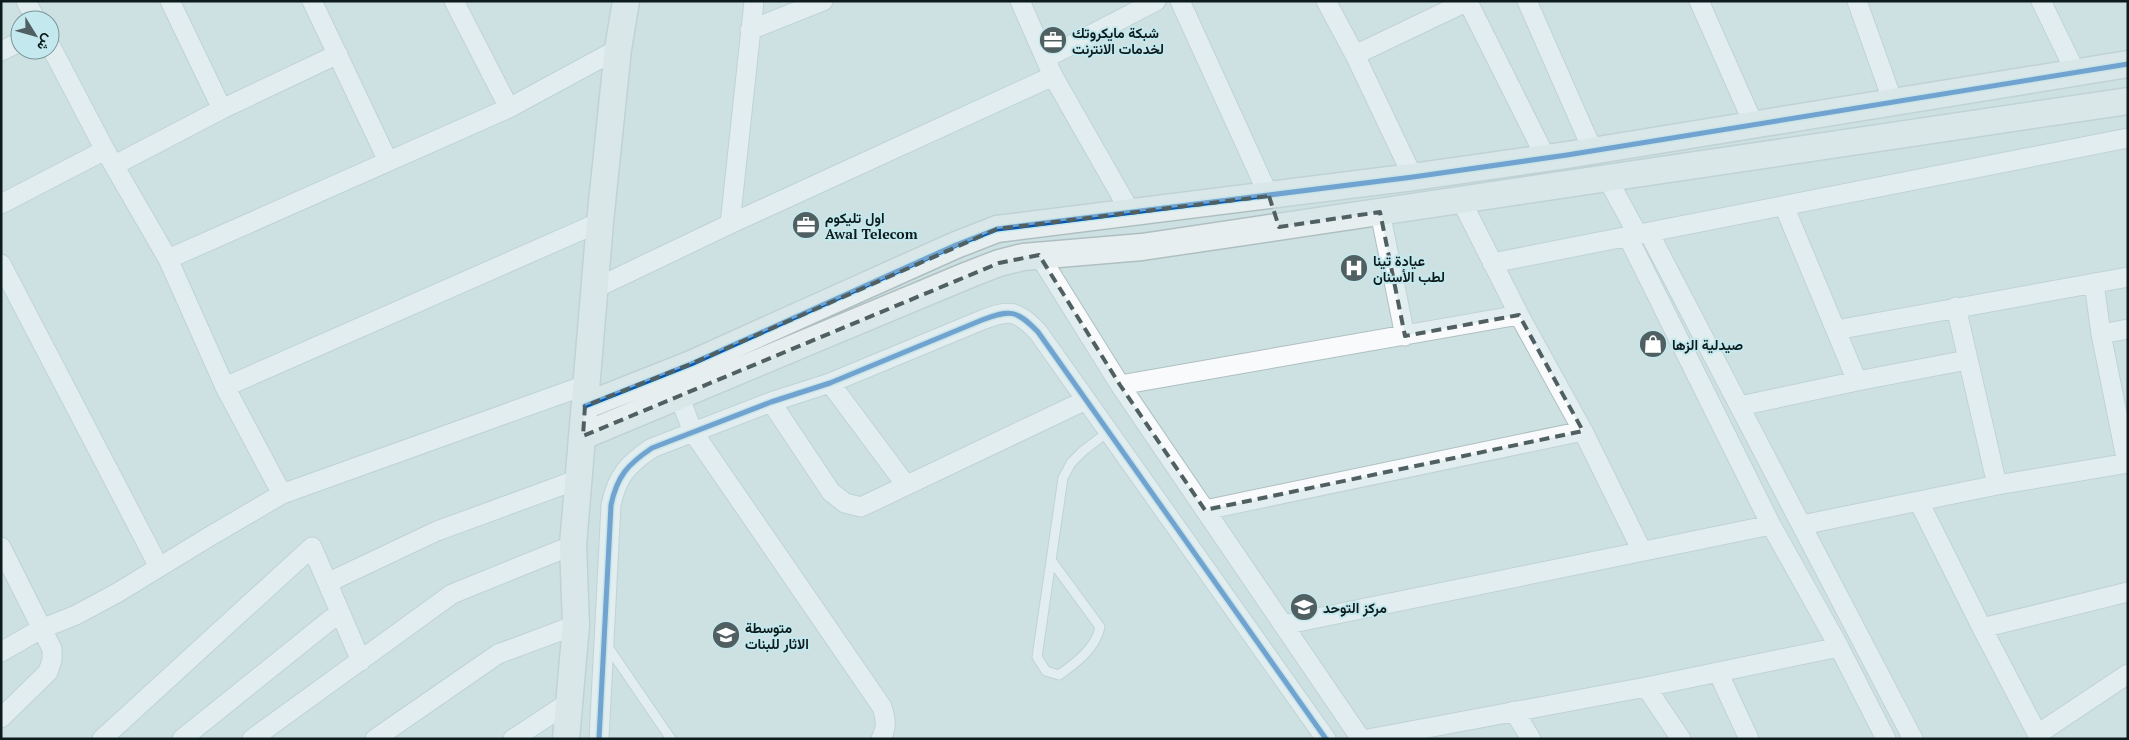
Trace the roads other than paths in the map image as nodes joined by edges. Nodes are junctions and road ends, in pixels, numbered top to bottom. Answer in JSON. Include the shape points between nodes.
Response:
{"nodes":[{"id":1,"x":170,"y":1,"type":"edge"},
{"id":2,"x":312,"y":1,"type":"edge"},
{"id":3,"x":454,"y":1,"type":"edge"},
{"id":4,"x":626,"y":1,"type":"edge"},
{"id":5,"x":754,"y":1,"type":"edge"},
{"id":6,"x":823,"y":1,"type":"edge"},
{"id":7,"x":1020,"y":1,"type":"edge"},
{"id":8,"x":1156,"y":1,"type":"edge"},
{"id":9,"x":1180,"y":1,"type":"edge"},
{"id":10,"x":1326,"y":1,"type":"edge"},
{"id":11,"x":1468,"y":1,"type":"edge"},
{"id":12,"x":1527,"y":1,"type":"edge"},
{"id":13,"x":1699,"y":1,"type":"edge"},
{"id":14,"x":1857,"y":1,"type":"edge"},
{"id":15,"x":2041,"y":1,"type":"edge"},
{"id":16,"x":750,"y":30,"type":"junction"},
{"id":17,"x":618,"y":49,"type":"junction"},
{"id":18,"x":338,"y":54,"type":"junction"},
{"id":19,"x":1355,"y":55,"type":"junction"},
{"id":20,"x":1046,"y":58,"type":"junction"},
{"id":21,"x":58,"y":60,"type":"edge"},
{"id":22,"x":2128,"y":64,"type":"edge"},
{"id":23,"x":2076,"y":73,"type":"junction"},
{"id":24,"x":1053,"y":76,"type":"junction"},
{"id":25,"x":2128,"y":101,"type":"edge"},
{"id":26,"x":1893,"y":102,"type":"junction"},
{"id":27,"x":509,"y":108,"type":"junction"},
{"id":28,"x":222,"y":110,"type":"junction"},
{"id":29,"x":1754,"y":125,"type":"junction"},
{"id":30,"x":2128,"y":138,"type":"edge"},
{"id":31,"x":105,"y":150,"type":"junction"},
{"id":32,"x":1593,"y":151,"type":"junction"},
{"id":33,"x":1546,"y":158,"type":"junction"},
{"id":34,"x":388,"y":162,"type":"junction"},
{"id":35,"x":115,"y":166,"type":"junction"},
{"id":36,"x":1413,"y":177,"type":"junction"},
{"id":37,"x":1608,"y":178,"type":"junction"},
{"id":38,"x":1268,"y":196,"type":"junction"},
{"id":39,"x":1461,"y":200,"type":"junction"},
{"id":40,"x":1,"y":204,"type":"edge"},
{"id":41,"x":1784,"y":206,"type":"junction"},
{"id":42,"x":1380,"y":212,"type":"junction"},
{"id":43,"x":1131,"y":213,"type":"junction"},
{"id":44,"x":600,"y":222,"type":"junction"},
{"id":45,"x":730,"y":224,"type":"junction"},
{"id":46,"x":1279,"y":227,"type":"junction"},
{"id":47,"x":1638,"y":235,"type":"junction"},
{"id":48,"x":1039,"y":255,"type":"junction"},
{"id":49,"x":168,"y":259,"type":"junction"},
{"id":50,"x":1492,"y":263,"type":"junction"},
{"id":51,"x":1,"y":264,"type":"edge"},
{"id":52,"x":2128,"y":277,"type":"edge"},
{"id":53,"x":2094,"y":283,"type":"junction"},
{"id":54,"x":594,"y":289,"type":"junction"},
{"id":55,"x":1956,"y":308,"type":"junction"},
{"id":56,"x":1519,"y":315,"type":"junction"},
{"id":57,"x":2128,"y":329,"type":"edge"},
{"id":58,"x":1836,"y":330,"type":"junction"},
{"id":59,"x":2101,"y":334,"type":"junction"},
{"id":60,"x":1404,"y":336,"type":"junction"},
{"id":61,"x":1967,"y":360,"type":"junction"},
{"id":62,"x":1857,"y":380,"type":"junction"},
{"id":63,"x":830,"y":383,"type":"junction"},
{"id":64,"x":1120,"y":385,"type":"junction"},
{"id":65,"x":225,"y":387,"type":"junction"},
{"id":66,"x":586,"y":396,"type":"junction"},
{"id":67,"x":678,"y":396,"type":"junction"},
{"id":68,"x":1086,"y":400,"type":"junction"},
{"id":69,"x":771,"y":402,"type":"junction"},
{"id":70,"x":1740,"y":406,"type":"junction"},
{"id":71,"x":1583,"y":431,"type":"junction"},
{"id":72,"x":693,"y":432,"type":"junction"},
{"id":73,"x":1109,"y":432,"type":"junction"},
{"id":74,"x":583,"y":436,"type":"junction"},
{"id":75,"x":1764,"y":454,"type":"junction"},
{"id":76,"x":2127,"y":463,"type":"edge"},
{"id":77,"x":1741,"y":466,"type":"junction"},
{"id":78,"x":579,"y":479,"type":"junction"},
{"id":79,"x":906,"y":485,"type":"junction"},
{"id":80,"x":1997,"y":485,"type":"junction"},
{"id":81,"x":282,"y":494,"type":"junction"},
{"id":82,"x":1919,"y":502,"type":"junction"},
{"id":83,"x":1206,"y":510,"type":"junction"},
{"id":84,"x":1771,"y":525,"type":"junction"},
{"id":85,"x":1802,"y":525,"type":"junction"},
{"id":86,"x":573,"y":545,"type":"junction"},
{"id":87,"x":1,"y":547,"type":"edge"},
{"id":88,"x":1642,"y":551,"type":"junction"},
{"id":89,"x":1051,"y":560,"type":"junction"},
{"id":90,"x":159,"y":567,"type":"junction"},
{"id":91,"x":329,"y":582,"type":"junction"},
{"id":92,"x":2128,"y":592,"type":"edge"},
{"id":93,"x":340,"y":612,"type":"junction"},
{"id":94,"x":576,"y":625,"type":"junction"},
{"id":95,"x":1284,"y":625,"type":"junction"},
{"id":96,"x":1982,"y":628,"type":"junction"},
{"id":97,"x":41,"y":629,"type":"junction"},
{"id":98,"x":604,"y":642,"type":"junction"},
{"id":99,"x":1839,"y":647,"type":"junction"},
{"id":100,"x":1,"y":652,"type":"edge"},
{"id":101,"x":361,"y":661,"type":"junction"},
{"id":102,"x":1718,"y":672,"type":"junction"},
{"id":103,"x":2128,"y":674,"type":"edge"},
{"id":104,"x":1646,"y":687,"type":"junction"},
{"id":105,"x":568,"y":703,"type":"junction"},
{"id":106,"x":1514,"y":712,"type":"junction"},
{"id":107,"x":1,"y":718,"type":"edge"},
{"id":108,"x":2039,"y":736,"type":"edge"},
{"id":109,"x":1908,"y":737,"type":"edge"},
{"id":110,"x":102,"y":739,"type":"edge"},
{"id":111,"x":182,"y":739,"type":"edge"},
{"id":112,"x":252,"y":739,"type":"edge"},
{"id":113,"x":375,"y":739,"type":"edge"},
{"id":114,"x":513,"y":739,"type":"edge"},
{"id":115,"x":566,"y":739,"type":"edge"},
{"id":116,"x":599,"y":739,"type":"edge"},
{"id":117,"x":672,"y":739,"type":"edge"},
{"id":118,"x":881,"y":739,"type":"edge"},
{"id":119,"x":1326,"y":739,"type":"edge"},
{"id":120,"x":1361,"y":739,"type":"edge"},
{"id":121,"x":1368,"y":739,"type":"edge"},
{"id":122,"x":1531,"y":739,"type":"edge"},
{"id":123,"x":1681,"y":739,"type":"edge"},
{"id":124,"x":1750,"y":739,"type":"edge"},
{"id":125,"x":1886,"y":739,"type":"edge"}],
"edges":[{"from":1,"to":28,"type":"street"},
{"from":2,"to":18,"type":"street"},
{"from":3,"to":27,"type":"street"},
{"from":4,"to":17,"type":"street"},
{"from":5,"to":16,"type":"street"},
{"from":6,"to":16,"type":"street"},
{"from":7,"to":20,"type":"street"},
{"from":8,"to":20,"type":"street"},
{"from":9,"to":38,"type":"street"},
{"from":10,"to":19,"type":"street"},
{"from":11,"to":19,"type":"street"},
{"from":11,"to":33,"type":"street"},
{"from":12,"to":32,"type":"street"},
{"from":13,"to":29,"type":"street"},
{"from":14,"to":26,"type":"street"},
{"from":15,"to":23,"type":"street"},
{"from":16,"to":45,"type":"street"},
{"from":17,"to":27,"type":"street"},
{"from":17,"to":44,"type":"street"},
{"from":18,"to":28,"type":"street"},
{"from":18,"to":34,"type":"street"},
{"from":19,"to":36,"type":"street"},
{"from":20,"to":24,"type":"street"},
{"from":21,"to":31,"type":"street"},
{"from":22,"to":23,"type":"street"},
{"from":23,"to":26,"type":"street"},
{"from":24,"to":43,"type":"street"},
{"from":24,"to":45,"type":"street"},
{"from":25,"to":37,"type":"street"},
{"from":26,"to":29,"type":"street"},
{"from":27,"to":34,"type":"street"},
{"from":28,"to":35,"type":"street"},
{"from":29,"to":32,"type":"street"},
{"from":30,"to":41,"type":"street"},
{"from":31,"to":35,"type":"street"},
{"from":31,"to":40,"type":"street"},
{"from":32,"to":33,"type":"street"},
{"from":33,"to":36,"type":"street"},
{"from":34,"to":49,"type":"street"},
{"from":35,"to":49,"type":"street"},
{"from":36,"to":38,"type":"street"},
{"from":37,"to":39,"type":"street"},
{"from":37,"to":47,"type":"street"},
{"from":38,"to":43,"type":"street"},
{"from":38,"to":46,"type":"street"},
{"from":39,"to":42,"type":"street"},
{"from":39,"to":50,"type":"street"},
{"from":41,"to":47,"type":"street"},
{"from":41,"to":58,"type":"street"},
{"from":42,"to":46,"type":"street"},
{"from":42,"to":60,"type":"street"},
{"from":43,"to":66,"type":"street","via":[[997,229],[691,364]]},
{"from":44,"to":54,"type":"street"},
{"from":44,"to":65,"type":"street"},
{"from":45,"to":54,"type":"street"},
{"from":46,"to":48,"type":"street","via":[[1142,247]]},
{"from":47,"to":50,"type":"street"},
{"from":47,"to":70,"type":"street"},
{"from":47,"to":77,"type":"street"},
{"from":48,"to":64,"type":"street"},
{"from":48,"to":67,"type":"street","via":[[999,263]]},
{"from":49,"to":65,"type":"street"},
{"from":50,"to":56,"type":"street"},
{"from":51,"to":90,"type":"street"},
{"from":52,"to":53,"type":"street"},
{"from":53,"to":55,"type":"street"},
{"from":53,"to":59,"type":"street"},
{"from":54,"to":66,"type":"street"},
{"from":55,"to":58,"type":"street"},
{"from":55,"to":61,"type":"street"},
{"from":56,"to":60,"type":"street"},
{"from":56,"to":71,"type":"street"},
{"from":57,"to":59,"type":"street"},
{"from":58,"to":62,"type":"street"},
{"from":59,"to":76,"type":"street"},
{"from":60,"to":64,"type":"street"},
{"from":61,"to":62,"type":"street"},
{"from":61,"to":80,"type":"street"},
{"from":62,"to":70,"type":"street"},
{"from":63,"to":68,"type":"street","via":[[982,320],[1013,313],[1025,318],[1038,332]]},
{"from":63,"to":69,"type":"street"},
{"from":63,"to":79,"type":"street"},
{"from":64,"to":83,"type":"street"},
{"from":65,"to":81,"type":"street"},
{"from":66,"to":74,"type":"street"},
{"from":66,"to":81,"type":"street"},
{"from":67,"to":72,"type":"street"},
{"from":67,"to":74,"type":"street"},
{"from":68,"to":73,"type":"street"},
{"from":68,"to":79,"type":"street"},
{"from":69,"to":72,"type":"street"},
{"from":69,"to":79,"type":"street","via":[[831,492],[845,503],[861,507]]},
{"from":70,"to":75,"type":"street"},
{"from":71,"to":83,"type":"street"},
{"from":71,"to":88,"type":"street"},
{"from":72,"to":98,"type":"street","via":[[636,458],[614,489]]},
{"from":72,"to":118,"type":"street","via":[[882,708],[886,729]]},
{"from":73,"to":89,"type":"lane","via":[[1082,451],[1063,478]]},
{"from":73,"to":119,"type":"street"},
{"from":74,"to":78,"type":"street"},
{"from":75,"to":77,"type":"street"},
{"from":75,"to":85,"type":"street"},
{"from":76,"to":80,"type":"street"},
{"from":77,"to":84,"type":"street"},
{"from":78,"to":86,"type":"street"},
{"from":78,"to":91,"type":"street","via":[[437,531]]},
{"from":80,"to":82,"type":"street"},
{"from":81,"to":90,"type":"street"},
{"from":82,"to":85,"type":"street"},
{"from":82,"to":96,"type":"street"},
{"from":83,"to":95,"type":"street"},
{"from":84,"to":88,"type":"street"},
{"from":84,"to":99,"type":"street"},
{"from":85,"to":109,"type":"street"},
{"from":86,"to":94,"type":"street"},
{"from":86,"to":101,"type":"street","via":[[452,594]]},
{"from":87,"to":97,"type":"street"},
{"from":88,"to":95,"type":"street"},
{"from":89,"to":89,"type":"lane","via":[[1037,657],[1046,671],[1059,675],[1076,663],[1093,644],[1100,627]]},
{"from":90,"to":97,"type":"street","via":[[76,615]]},
{"from":91,"to":93,"type":"street"},
{"from":91,"to":110,"type":"street","via":[[312,547]]},
{"from":92,"to":96,"type":"street"},
{"from":93,"to":101,"type":"street"},
{"from":93,"to":111,"type":"street"},
{"from":94,"to":105,"type":"street"},
{"from":94,"to":113,"type":"street","via":[[498,654]]},
{"from":95,"to":120,"type":"street"},
{"from":96,"to":108,"type":"street"},
{"from":97,"to":100,"type":"street"},
{"from":97,"to":107,"type":"street","via":[[52,649],[48,672]]},
{"from":98,"to":116,"type":"street"},
{"from":98,"to":117,"type":"lane"},
{"from":99,"to":102,"type":"street"},
{"from":99,"to":125,"type":"street"},
{"from":101,"to":112,"type":"street"},
{"from":102,"to":104,"type":"street"},
{"from":102,"to":124,"type":"street"},
{"from":103,"to":108,"type":"street"},
{"from":104,"to":106,"type":"street"},
{"from":104,"to":123,"type":"street"},
{"from":105,"to":114,"type":"street"},
{"from":105,"to":115,"type":"street"},
{"from":106,"to":121,"type":"street"},
{"from":106,"to":122,"type":"street"}]}
